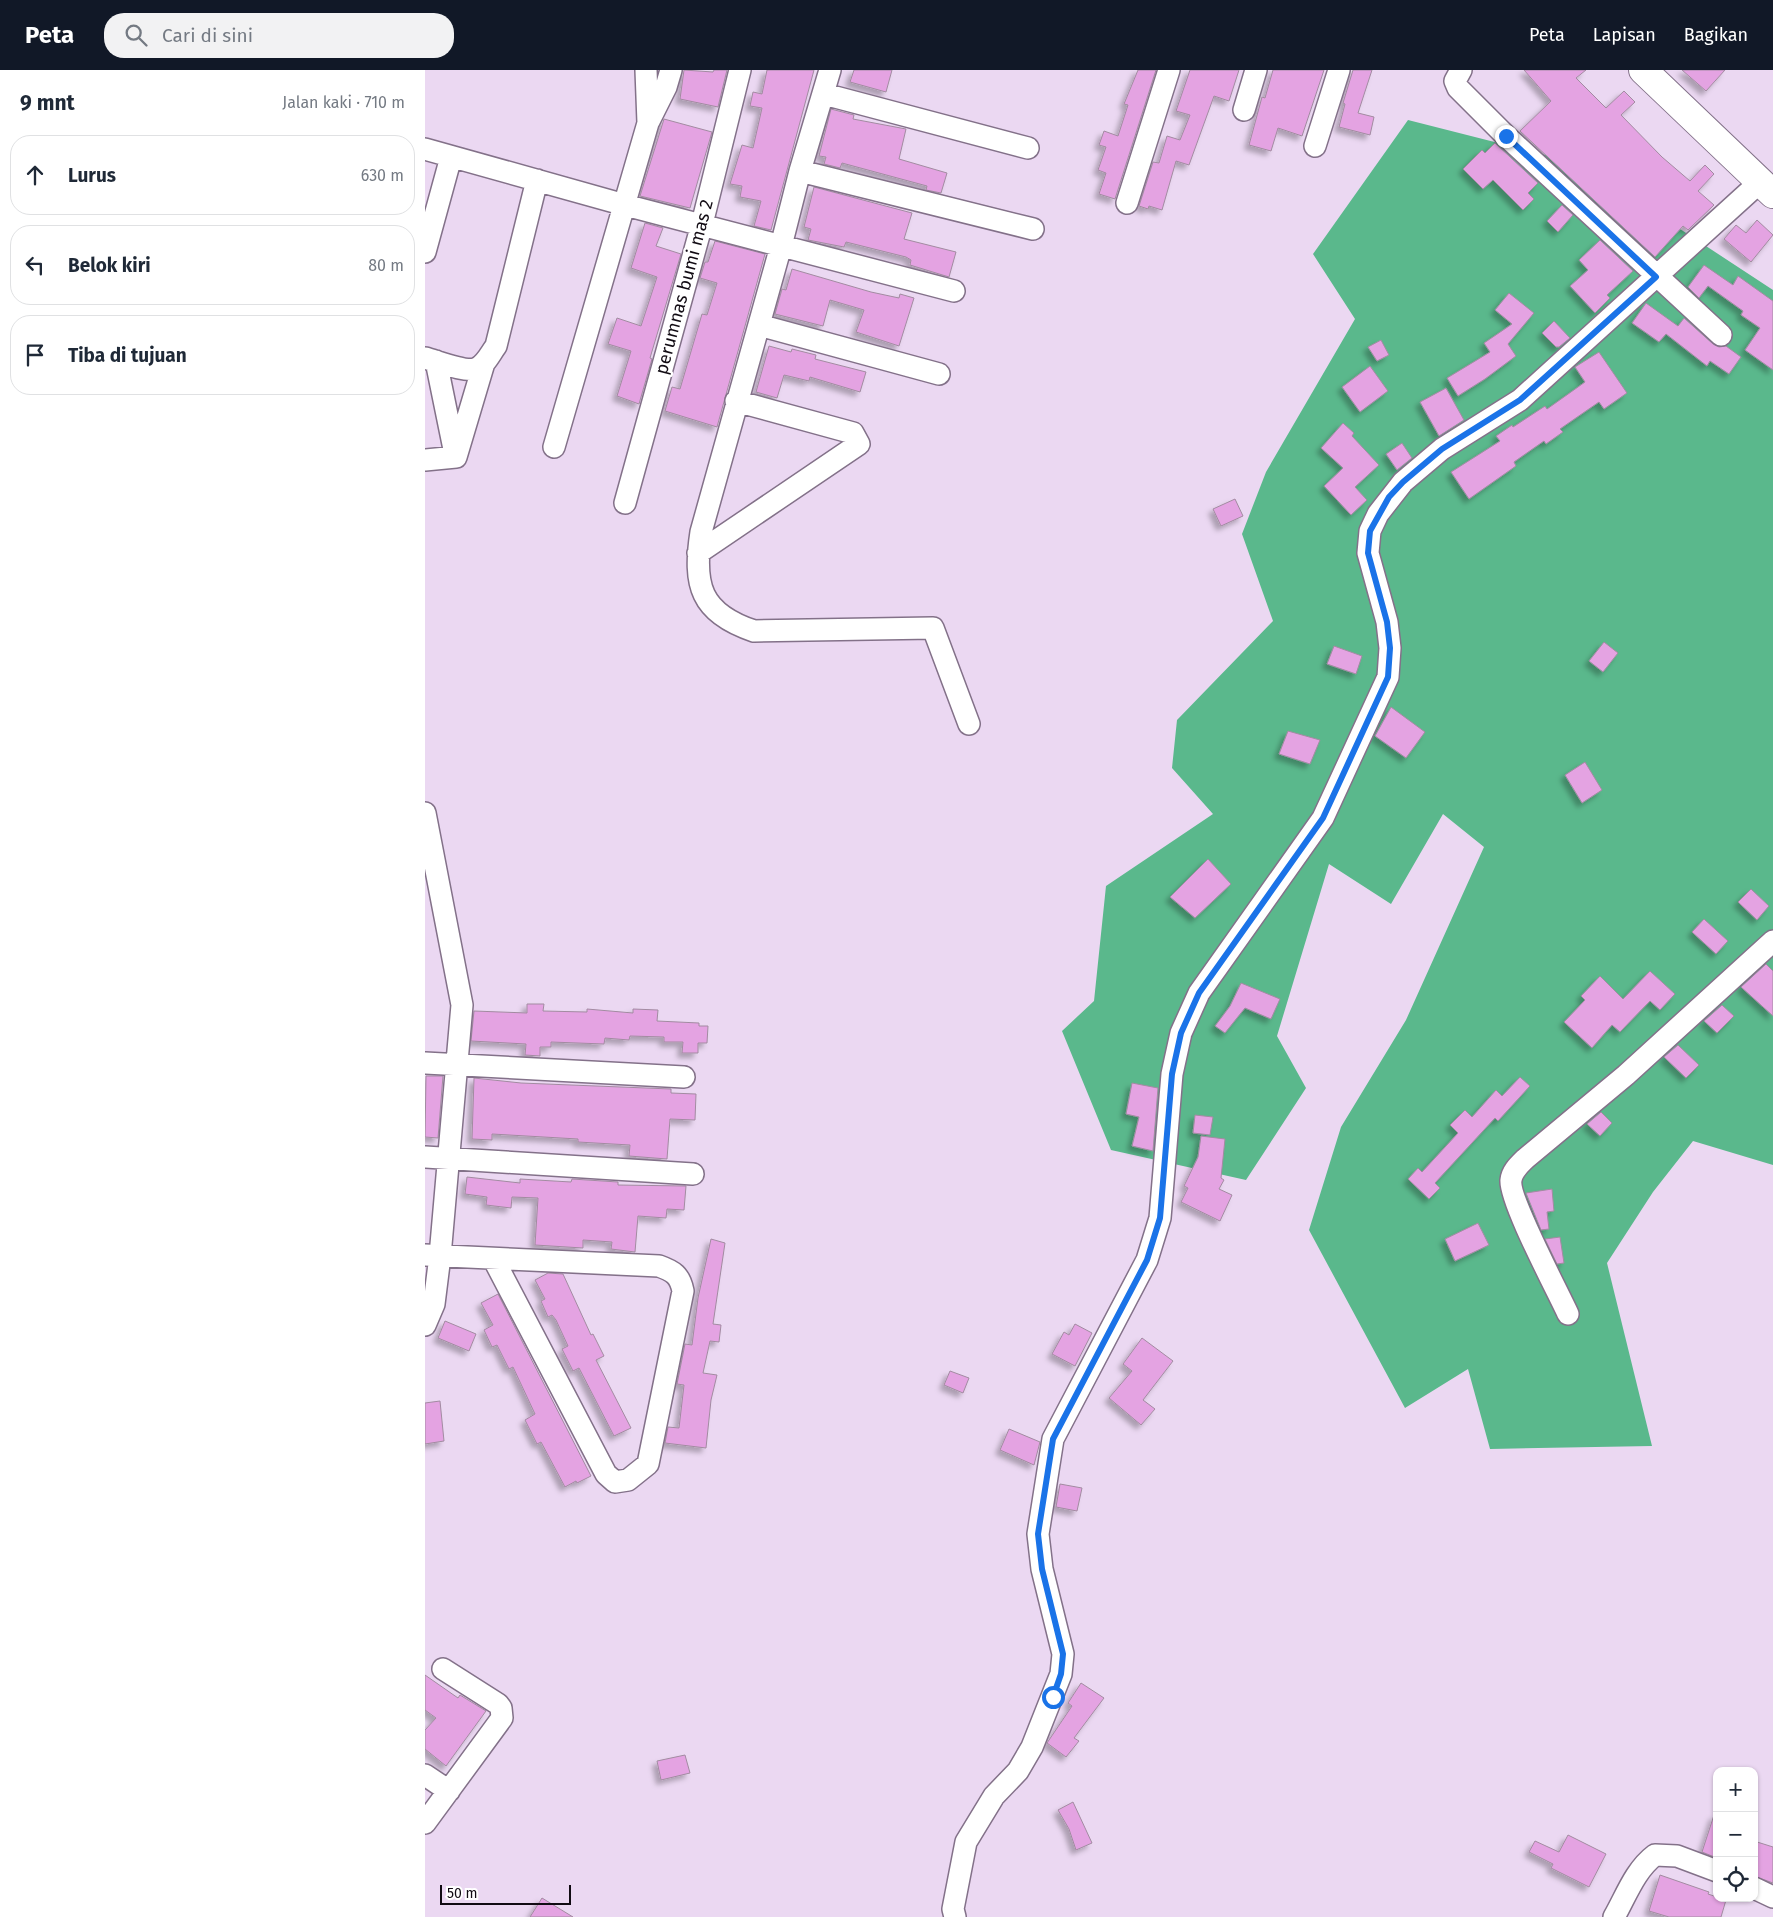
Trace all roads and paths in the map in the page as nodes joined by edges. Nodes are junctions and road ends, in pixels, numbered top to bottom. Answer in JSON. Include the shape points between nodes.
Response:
{"nodes":[{"id":1,"x":646,"y":70,"type":"edge"},
{"id":2,"x":671,"y":70,"type":"edge"},
{"id":3,"x":740,"y":70,"type":"edge"},
{"id":4,"x":830,"y":70,"type":"edge"},
{"id":5,"x":1169,"y":70,"type":"edge"},
{"id":6,"x":1256,"y":70,"type":"edge"},
{"id":7,"x":1339,"y":70,"type":"edge"},
{"id":8,"x":1461,"y":70,"type":"edge"},
{"id":9,"x":1643,"y":70,"type":"edge"},
{"id":10,"x":824,"y":94,"type":"junction"},
{"id":11,"x":1244,"y":110,"type":"dead end"},
{"id":12,"x":648,"y":123,"type":"junction"},
{"id":13,"x":1315,"y":146,"type":"dead end"},
{"id":14,"x":1028,"y":148,"type":"dead end"},
{"id":15,"x":425,"y":149,"type":"edge"},
{"id":16,"x":451,"y":157,"type":"junction"},
{"id":17,"x":800,"y":171,"type":"junction"},
{"id":18,"x":537,"y":180,"type":"junction"},
{"id":19,"x":1766,"y":188,"type":"edge"},
{"id":20,"x":1127,"y":203,"type":"dead end"},
{"id":21,"x":625,"y":205,"type":"junction"},
{"id":22,"x":702,"y":224,"type":"junction"},
{"id":23,"x":1033,"y":229,"type":"dead end"},
{"id":24,"x":781,"y":246,"type":"junction"},
{"id":25,"x":425,"y":252,"type":"edge"},
{"id":26,"x":1656,"y":277,"type":"junction"},
{"id":27,"x":953,"y":291,"type":"dead end"},
{"id":28,"x":759,"y":325,"type":"junction"},
{"id":29,"x":1721,"y":335,"type":"dead end"},
{"id":30,"x":431,"y":360,"type":"edge"},
{"id":31,"x":484,"y":363,"type":"junction"},
{"id":32,"x":939,"y":374,"type":"dead end"},
{"id":33,"x":737,"y":400,"type":"junction"},
{"id":34,"x":554,"y":447,"type":"dead end"},
{"id":35,"x":456,"y":457,"type":"junction"},
{"id":36,"x":425,"y":460,"type":"edge"},
{"id":37,"x":625,"y":503,"type":"dead end"},
{"id":38,"x":698,"y":553,"type":"junction"},
{"id":39,"x":969,"y":724,"type":"dead end"},
{"id":40,"x":425,"y":813,"type":"edge"},
{"id":41,"x":1773,"y":941,"type":"edge"},
{"id":42,"x":425,"y":1063,"type":"edge"},
{"id":43,"x":459,"y":1064,"type":"junction"},
{"id":44,"x":684,"y":1077,"type":"dead end"},
{"id":45,"x":425,"y":1157,"type":"edge"},
{"id":46,"x":450,"y":1159,"type":"junction"},
{"id":47,"x":693,"y":1174,"type":"dead end"},
{"id":48,"x":433,"y":1256,"type":"edge"},
{"id":49,"x":494,"y":1260,"type":"junction"},
{"id":50,"x":1568,"y":1314,"type":"dead end"},
{"id":51,"x":425,"y":1324,"type":"edge"},
{"id":52,"x":443,"y":1668,"type":"dead end"},
{"id":53,"x":425,"y":1775,"type":"edge"},
{"id":54,"x":449,"y":1791,"type":"junction"},
{"id":55,"x":425,"y":1823,"type":"edge"},
{"id":56,"x":1713,"y":1870,"type":"edge"},
{"id":57,"x":1758,"y":1890,"type":"edge"},
{"id":58,"x":1773,"y":1897,"type":"edge"},
{"id":59,"x":955,"y":1917,"type":"edge"},
{"id":60,"x":1614,"y":1917,"type":"edge"}],
"edges":[{"from":1,"to":12,"type":"street"},
{"from":2,"to":12,"type":"street"},
{"from":3,"to":22,"type":"street","name":"perumnas bumi mas 2"},
{"from":4,"to":10,"type":"street"},
{"from":5,"to":20,"type":"street"},
{"from":6,"to":11,"type":"street"},
{"from":7,"to":13,"type":"street"},
{"from":8,"to":26,"type":"street","via":[[1455,81],[1458,88]]},
{"from":9,"to":19,"type":"highway"},
{"from":10,"to":14,"type":"street"},
{"from":10,"to":17,"type":"street"},
{"from":12,"to":21,"type":"street"},
{"from":15,"to":16,"type":"street"},
{"from":16,"to":18,"type":"street"},
{"from":16,"to":25,"type":"street"},
{"from":17,"to":23,"type":"street"},
{"from":17,"to":24,"type":"street"},
{"from":18,"to":21,"type":"street"},
{"from":18,"to":31,"type":"street","via":[[496,346]]},
{"from":19,"to":26,"type":"street"},
{"from":21,"to":22,"type":"street"},
{"from":21,"to":34,"type":"street"},
{"from":22,"to":24,"type":"street"},
{"from":22,"to":37,"type":"street","name":"perumnas bumi mas 2"},
{"from":24,"to":27,"type":"street"},
{"from":24,"to":28,"type":"street"},
{"from":26,"to":29,"type":"street"},
{"from":26,"to":59,"type":"street","via":[[1520,400],[1442,449],[1403,482],[1389,497],[1370,531],[1368,553],[1387,622],[1390,648],[1388,677],[1323,818],[1199,993],[1181,1033],[1172,1074],[1160,1218],[1147,1260],[1053,1439],[1038,1534],[1042,1569],[1063,1654],[1061,1674],[1033,1747],[1018,1771],[994,1796],[966,1842],[953,1909]]},
{"from":28,"to":32,"type":"street"},
{"from":28,"to":33,"type":"street"},
{"from":30,"to":31,"type":"street","via":[[467,369],[475,369]]},
{"from":30,"to":35,"type":"street"},
{"from":31,"to":35,"type":"street"},
{"from":33,"to":38,"type":"street"},
{"from":33,"to":38,"type":"street","via":[[853,433],[859,444]]},
{"from":35,"to":36,"type":"street"},
{"from":38,"to":39,"type":"street","via":[[699,582],[708,602],[730,623],[754,631],[933,628]]},
{"from":40,"to":43,"type":"street","via":[[459,982],[462,1005]]},
{"from":41,"to":50,"type":"street","via":[[1626,1075],[1513,1172],[1510,1182],[1527,1229]]},
{"from":42,"to":43,"type":"street"},
{"from":43,"to":44,"type":"street"},
{"from":43,"to":46,"type":"street"},
{"from":45,"to":46,"type":"street"},
{"from":46,"to":47,"type":"street"},
{"from":46,"to":48,"type":"street"},
{"from":48,"to":49,"type":"street"},
{"from":48,"to":51,"type":"street","via":[[433,1304]]},
{"from":49,"to":49,"type":"street","via":[[606,1474],[615,1482],[628,1480],[648,1464],[683,1291],[677,1275],[659,1266]]},
{"from":52,"to":54,"type":"street","via":[[498,1704],[503,1713],[503,1718]]},
{"from":53,"to":54,"type":"street"},
{"from":54,"to":55,"type":"street"},
{"from":56,"to":60,"type":"street","via":[[1677,1856],[1655,1855],[1636,1875]]},
{"from":57,"to":58,"type":"street"}]}
